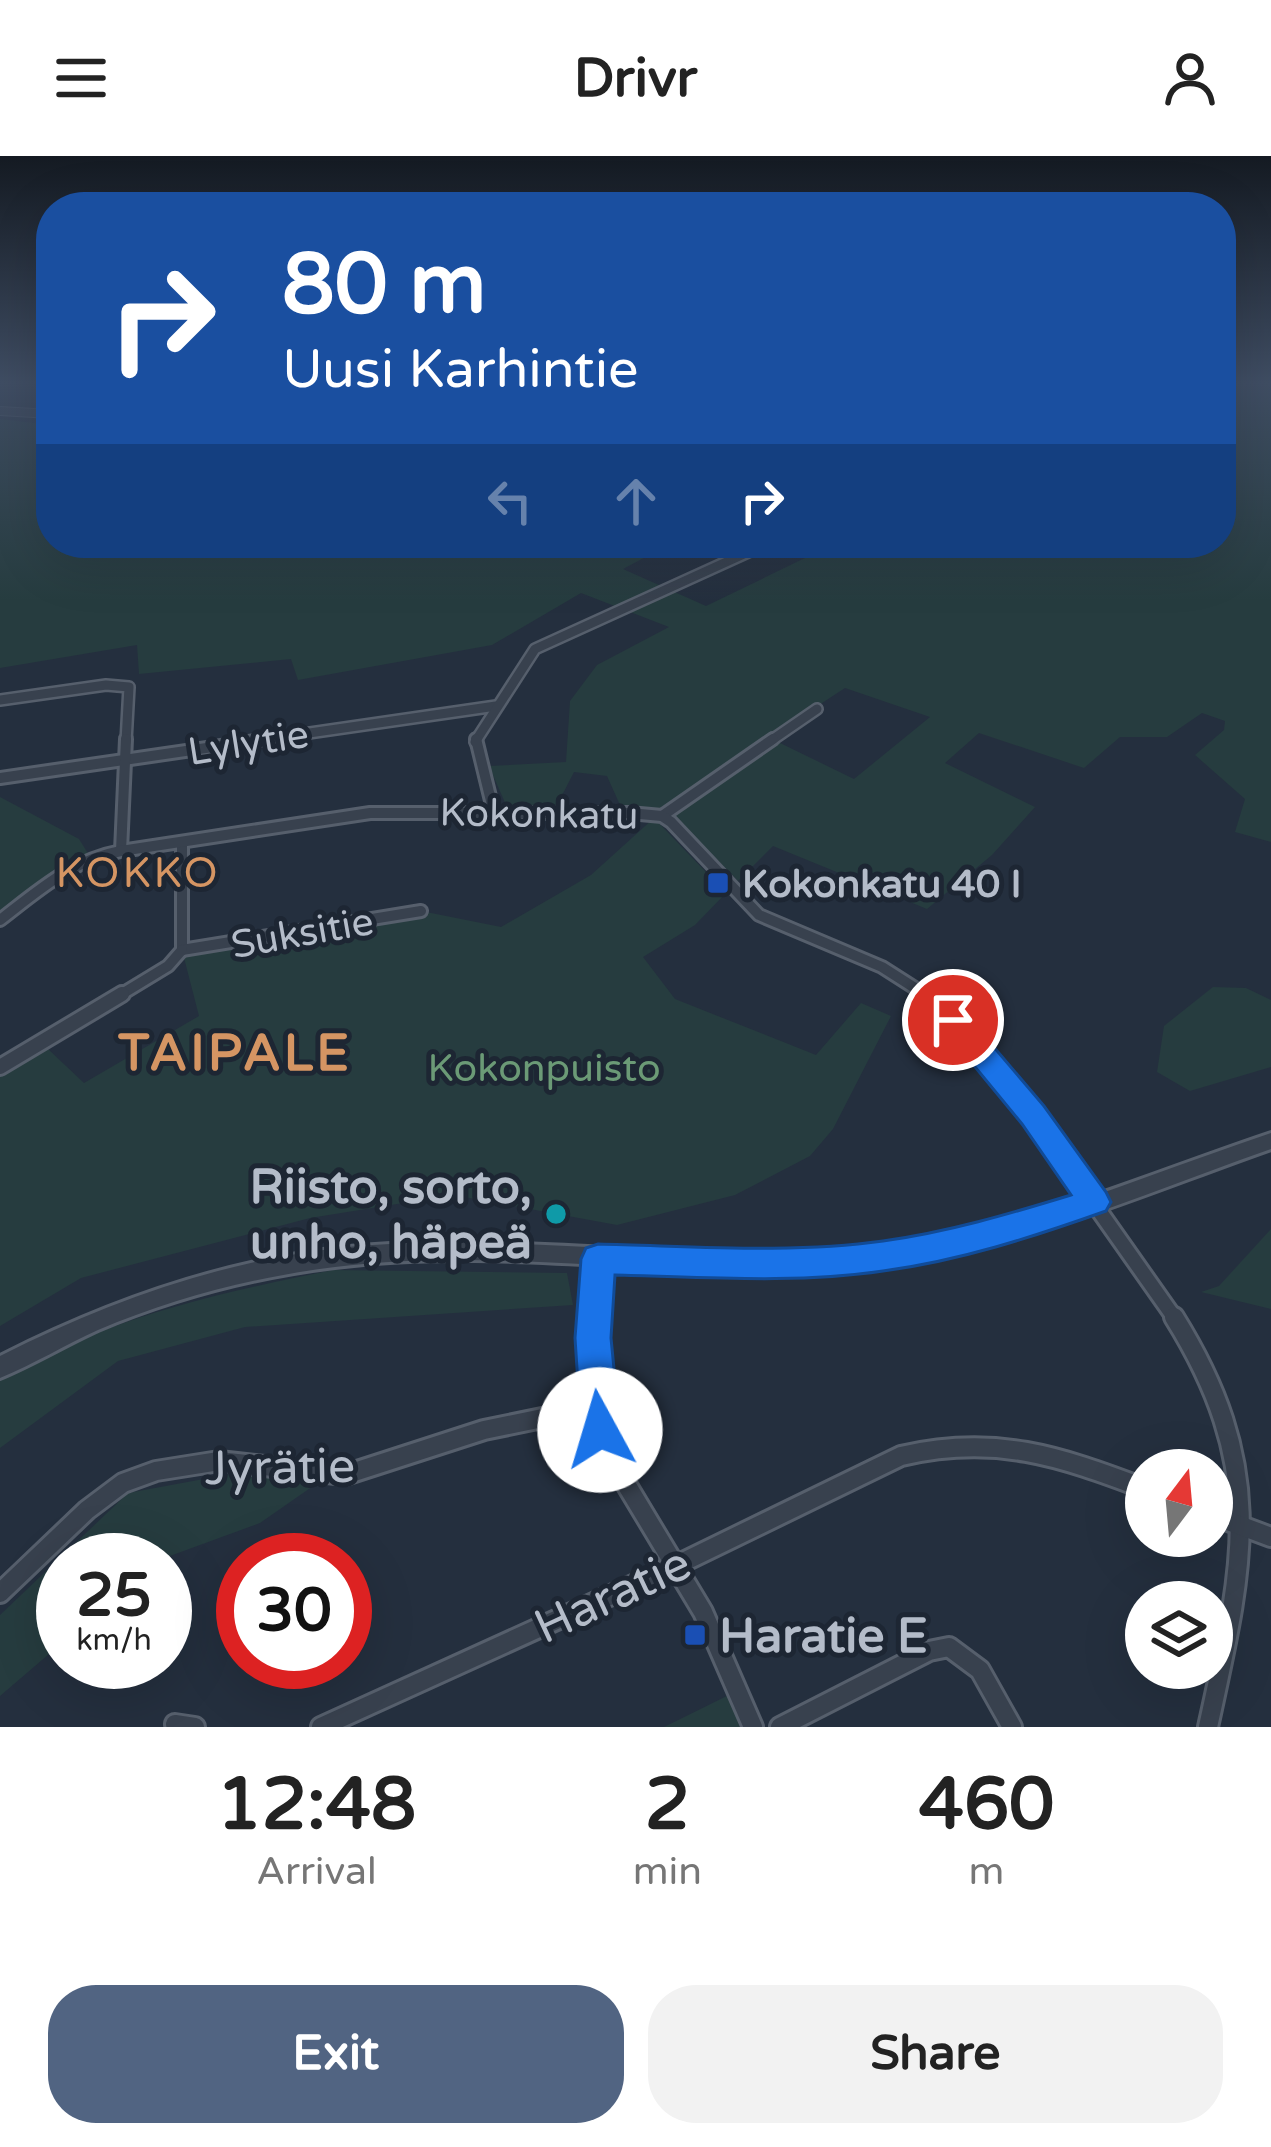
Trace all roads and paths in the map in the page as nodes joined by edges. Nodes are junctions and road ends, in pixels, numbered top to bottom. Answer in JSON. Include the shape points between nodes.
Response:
{"nodes":[{"id":1,"x":735,"y":558,"type":"edge"},
{"id":2,"x":0,"y":700,"type":"edge"},
{"id":3,"x":496,"y":706,"type":"junction"},
{"id":4,"x":817,"y":709,"type":"dead end"},
{"id":5,"x":124,"y":760,"type":"junction"},
{"id":6,"x":0,"y":778,"type":"edge"},
{"id":7,"x":494,"y":813,"type":"junction"},
{"id":8,"x":662,"y":816,"type":"junction"},
{"id":9,"x":182,"y":842,"type":"junction"},
{"id":10,"x":121,"y":851,"type":"junction"},
{"id":11,"x":421,"y":910,"type":"dead end"},
{"id":12,"x":0,"y":920,"type":"edge"},
{"id":13,"x":182,"y":950,"type":"junction"},
{"id":14,"x":0,"y":1067,"type":"edge"},
{"id":15,"x":1271,"y":1141,"type":"edge"},
{"id":16,"x":1094,"y":1202,"type":"junction"},
{"id":17,"x":598,"y":1259,"type":"junction"},
{"id":18,"x":0,"y":1367,"type":"edge"},
{"id":19,"x":596,"y":1407,"type":"junction"},
{"id":20,"x":1125,"y":1482,"type":"edge"},
{"id":21,"x":1233,"y":1522,"type":"edge"},
{"id":22,"x":1240,"y":1525,"type":"junction"},
{"id":23,"x":1271,"y":1537,"type":"edge"},
{"id":24,"x":675,"y":1566,"type":"junction"},
{"id":25,"x":0,"y":1593,"type":"edge"},
{"id":26,"x":322,"y":1727,"type":"edge"},
{"id":27,"x":753,"y":1727,"type":"edge"},
{"id":28,"x":780,"y":1727,"type":"edge"},
{"id":29,"x":1012,"y":1727,"type":"edge"},
{"id":30,"x":1208,"y":1727,"type":"edge"}],
"edges":[{"from":1,"to":3,"type":"street","via":[[535,649]]},
{"from":2,"to":5,"type":"street","via":[[125,685],[131,690]]},
{"from":3,"to":5,"type":"street","name":"Lylytie"},
{"from":3,"to":7,"type":"street","via":[[475,741]]},
{"from":4,"to":8,"type":"street"},
{"from":5,"to":6,"type":"street","name":"Lylytie"},
{"from":5,"to":10,"type":"street"},
{"from":7,"to":8,"type":"street","name":"Kokonkatu"},
{"from":7,"to":9,"type":"street","name":"Kokonkatu","via":[[370,813]]},
{"from":8,"to":16,"type":"street","name":"Kokonkatu","via":[[762,916],[875,963],[934,1000],[973,1039]]},
{"from":9,"to":10,"type":"street","name":"Kokonkatu"},
{"from":9,"to":13,"type":"street"},
{"from":10,"to":12,"type":"street","name":"Kokonkatu","via":[[60,874]]},
{"from":11,"to":13,"type":"street","name":"Suksitie"},
{"from":13,"to":14,"type":"street"},
{"from":15,"to":16,"type":"street"},
{"from":16,"to":17,"type":"street","via":[[880,1257]]},
{"from":16,"to":22,"type":"street","name":"Kokonkatu","via":[[1182,1328],[1217,1401],[1239,1474]]},
{"from":17,"to":18,"type":"street","via":[[389,1253],[261,1269],[126,1310]]},
{"from":17,"to":19,"type":"street"},
{"from":19,"to":24,"type":"street","via":[[614,1464]]},
{"from":19,"to":25,"type":"street","name":"Jyrätie","via":[[484,1430],[345,1474],[219,1460],[156,1471],[87,1510]]},
{"from":20,"to":24,"type":"street","name":"Haratie","via":[[1023,1446],[968,1443],[901,1456]]},
{"from":21,"to":22,"type":"street"},
{"from":22,"to":23,"type":"street"},
{"from":22,"to":30,"type":"street","name":"Kokonkatu","via":[[1240,1573]]},
{"from":24,"to":26,"type":"street","name":"Haratie"},
{"from":24,"to":27,"type":"street"},
{"from":28,"to":29,"type":"street","via":[[950,1647],[980,1670]]}]}
